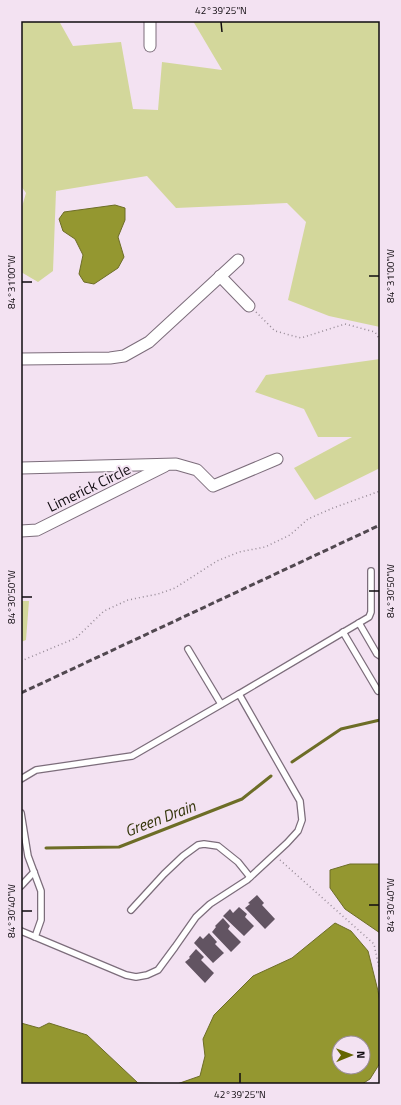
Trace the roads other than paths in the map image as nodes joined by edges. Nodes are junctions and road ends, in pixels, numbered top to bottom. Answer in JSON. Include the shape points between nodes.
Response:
{"nodes":[{"id":1,"x":150,"y":21,"type":"edge"},
{"id":2,"x":150,"y":46,"type":"dead end"},
{"id":3,"x":238,"y":260,"type":"dead end"},
{"id":4,"x":220,"y":276,"type":"junction"},
{"id":5,"x":249,"y":306,"type":"road end"},
{"id":6,"x":21,"y":360,"type":"edge"},
{"id":7,"x":277,"y":459,"type":"dead end"},
{"id":8,"x":167,"y":464,"type":"junction"},
{"id":9,"x":21,"y":468,"type":"edge"},
{"id":10,"x":21,"y":531,"type":"edge"},
{"id":11,"x":371,"y":571,"type":"dead end"},
{"id":12,"x":359,"y":623,"type":"junction"},
{"id":13,"x":343,"y":632,"type":"junction"},
{"id":14,"x":188,"y":649,"type":"dead end"},
{"id":15,"x":380,"y":656,"type":"edge"},
{"id":16,"x":378,"y":691,"type":"dead end"},
{"id":17,"x":239,"y":694,"type":"junction"},
{"id":18,"x":222,"y":704,"type":"junction"},
{"id":19,"x":21,"y":779,"type":"edge"},
{"id":20,"x":21,"y":813,"type":"edge"},
{"id":21,"x":34,"y":872,"type":"junction"},
{"id":22,"x":250,"y":877,"type":"junction"},
{"id":23,"x":21,"y":886,"type":"edge"},
{"id":24,"x":131,"y":910,"type":"dead end"},
{"id":25,"x":21,"y":931,"type":"edge"},
{"id":26,"x":35,"y":938,"type":"junction"}],
"edges":[{"from":1,"to":2,"type":"street"},
{"from":3,"to":4,"type":"street"},
{"from":4,"to":5,"type":"street"},
{"from":4,"to":6,"type":"street","via":[[149,342],[124,356]]},
{"from":7,"to":8,"type":"street","name":"Limerick Circle","via":[[213,486],[197,470]]},
{"from":8,"to":9,"type":"street","name":"Limerick Circle"},
{"from":8,"to":10,"type":"street","name":"Limerick Circle","via":[[37,530]]},
{"from":11,"to":12,"type":"lane","via":[[371,612],[369,617]]},
{"from":12,"to":13,"type":"lane"},
{"from":12,"to":15,"type":"lane"},
{"from":13,"to":16,"type":"lane"},
{"from":13,"to":17,"type":"lane"},
{"from":14,"to":18,"type":"lane"},
{"from":17,"to":18,"type":"lane"},
{"from":17,"to":22,"type":"lane","via":[[300,801],[302,820],[298,831]]},
{"from":18,"to":19,"type":"lane","via":[[132,756],[36,770]]},
{"from":20,"to":21,"type":"lane","via":[[28,856]]},
{"from":21,"to":23,"type":"lane"},
{"from":21,"to":26,"type":"lane","via":[[41,891],[41,920]]},
{"from":22,"to":24,"type":"lane","via":[[238,862],[218,846],[198,845],[164,874]]},
{"from":22,"to":26,"type":"lane","via":[[210,904],[196,917],[158,970],[147,975],[126,975]]},
{"from":25,"to":26,"type":"lane"}]}
